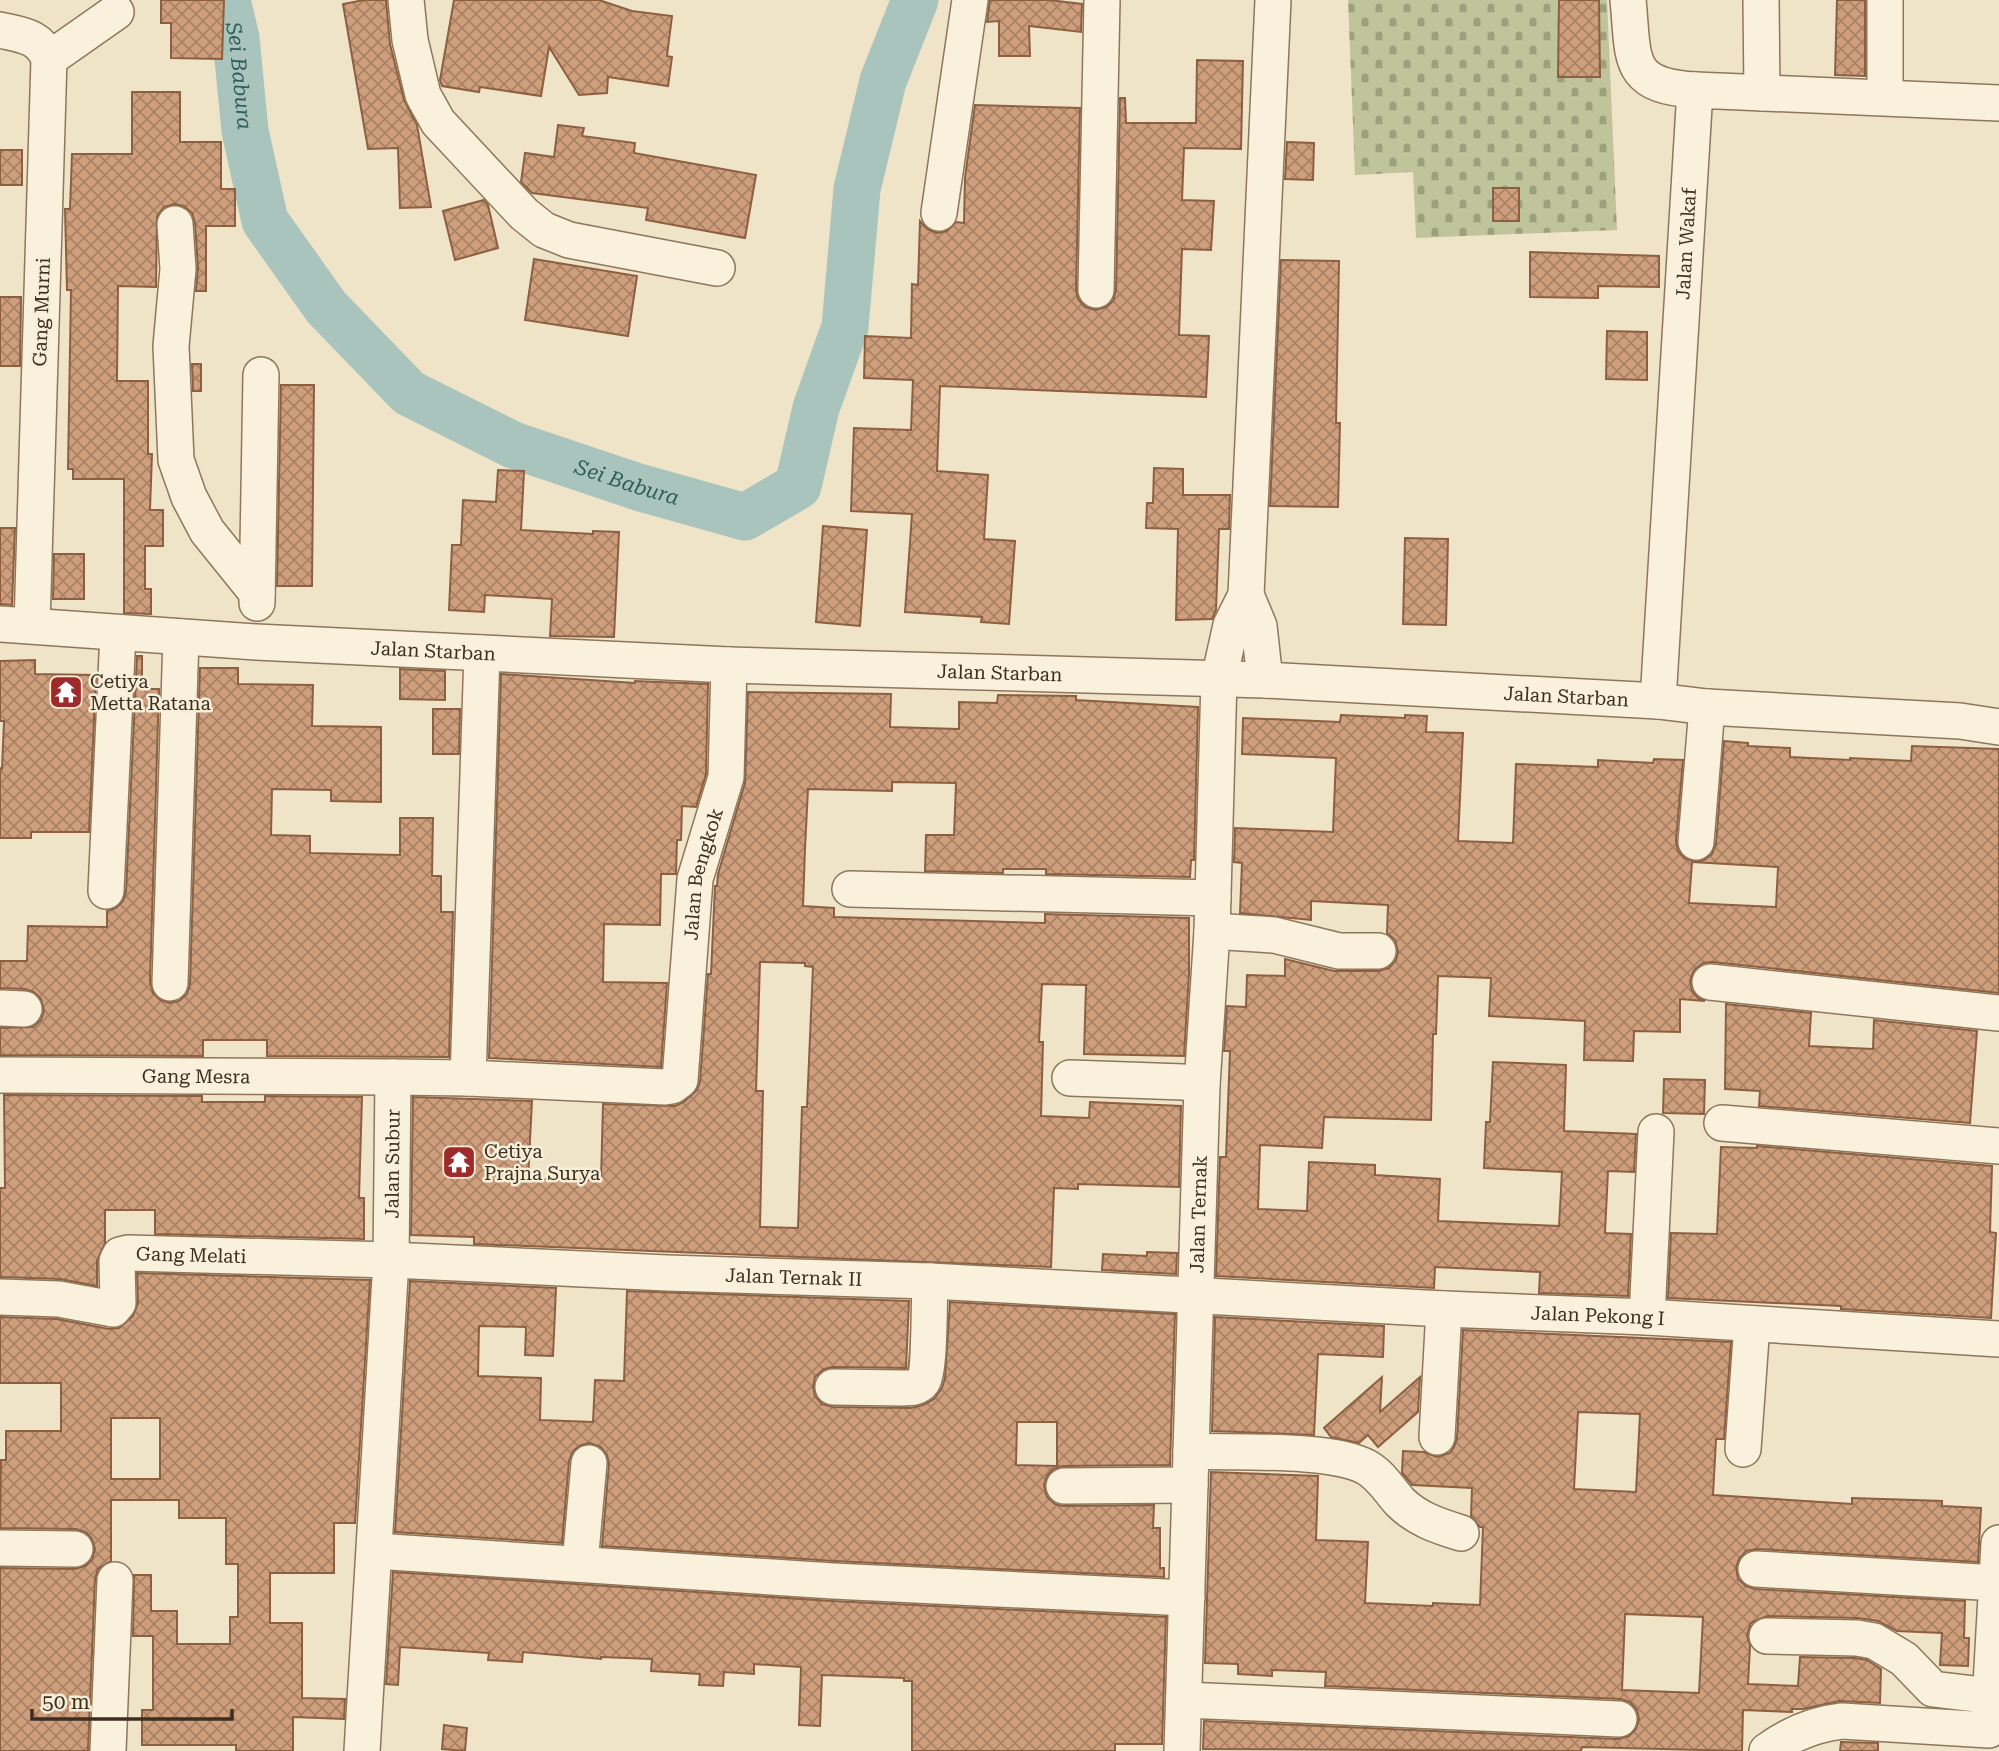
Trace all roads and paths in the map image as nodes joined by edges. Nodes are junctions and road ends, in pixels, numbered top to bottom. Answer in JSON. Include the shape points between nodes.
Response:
{"nodes":[{"id":1,"x":406,"y":0,"type":"edge"},
{"id":2,"x":970,"y":0,"type":"edge"},
{"id":3,"x":1102,"y":0,"type":"edge"},
{"id":4,"x":1273,"y":0,"type":"edge"},
{"id":5,"x":1628,"y":0,"type":"edge"},
{"id":6,"x":1761,"y":0,"type":"edge"},
{"id":7,"x":1885,"y":0,"type":"edge"},
{"id":8,"x":116,"y":12,"type":"dead end"},
{"id":9,"x":0,"y":30,"type":"edge"},
{"id":10,"x":49,"y":60,"type":"junction"},
{"id":11,"x":1695,"y":90,"type":"junction"},
{"id":12,"x":1762,"y":93,"type":"junction"},
{"id":13,"x":1885,"y":97,"type":"junction"},
{"id":14,"x":1999,"y":103,"type":"edge"},
{"id":15,"x":939,"y":213,"type":"dead end"},
{"id":16,"x":175,"y":225,"type":"dead end"},
{"id":17,"x":717,"y":268,"type":"dead end"},
{"id":18,"x":1096,"y":290,"type":"dead end"},
{"id":19,"x":261,"y":375,"type":"dead end"},
{"id":20,"x":257,"y":593,"type":"junction"},
{"id":21,"x":1246,"y":595,"type":"junction"},
{"id":22,"x":16,"y":624,"type":"edge"},
{"id":23,"x":118,"y":633,"type":"junction"},
{"id":24,"x":181,"y":637,"type":"junction"},
{"id":25,"x":257,"y":642,"type":"junction"},
{"id":26,"x":482,"y":653,"type":"junction"},
{"id":27,"x":729,"y":665,"type":"junction"},
{"id":28,"x":1219,"y":679,"type":"junction"},
{"id":29,"x":1265,"y":680,"type":"junction"},
{"id":30,"x":1658,"y":701,"type":"junction"},
{"id":31,"x":1707,"y":707,"type":"junction"},
{"id":32,"x":1999,"y":727,"type":"edge"},
{"id":33,"x":1696,"y":842,"type":"dead end"},
{"id":34,"x":850,"y":889,"type":"dead end"},
{"id":35,"x":106,"y":891,"type":"dead end"},
{"id":36,"x":1212,"y":914,"type":"junction"},
{"id":37,"x":1378,"y":951,"type":"dead end"},
{"id":38,"x":1710,"y":982,"type":"dead end"},
{"id":39,"x":170,"y":983,"type":"dead end"},
{"id":40,"x":1999,"y":1013,"type":"edge"},
{"id":41,"x":0,"y":1075,"type":"edge"},
{"id":42,"x":393,"y":1077,"type":"junction"},
{"id":43,"x":468,"y":1078,"type":"junction"},
{"id":44,"x":1070,"y":1078,"type":"dead end"},
{"id":45,"x":1202,"y":1084,"type":"junction"},
{"id":46,"x":1723,"y":1123,"type":"dead end"},
{"id":47,"x":1656,"y":1132,"type":"dead end"},
{"id":48,"x":1999,"y":1146,"type":"edge"},
{"id":49,"x":391,"y":1260,"type":"junction"},
{"id":50,"x":930,"y":1281,"type":"junction"},
{"id":51,"x":0,"y":1297,"type":"edge"},
{"id":52,"x":1197,"y":1297,"type":"junction"},
{"id":53,"x":1444,"y":1309,"type":"junction"},
{"id":54,"x":1647,"y":1317,"type":"junction"},
{"id":55,"x":1752,"y":1324,"type":"junction"},
{"id":56,"x":1999,"y":1339,"type":"edge"},
{"id":57,"x":832,"y":1387,"type":"dead end"},
{"id":58,"x":1437,"y":1437,"type":"dead end"},
{"id":59,"x":1743,"y":1449,"type":"dead end"},
{"id":60,"x":589,"y":1463,"type":"dead end"},
{"id":61,"x":1191,"y":1468,"type":"junction"},
{"id":62,"x":1064,"y":1486,"type":"dead end"},
{"id":63,"x":1461,"y":1533,"type":"dead end"},
{"id":64,"x":1999,"y":1543,"type":"edge"},
{"id":65,"x":0,"y":1548,"type":"edge"},
{"id":66,"x":75,"y":1549,"type":"dead end"},
{"id":67,"x":375,"y":1551,"type":"junction"},
{"id":68,"x":580,"y":1564,"type":"junction"},
{"id":69,"x":1756,"y":1569,"type":"dead end"},
{"id":70,"x":115,"y":1580,"type":"dead end"},
{"id":71,"x":1997,"y":1583,"type":"junction"},
{"id":72,"x":1187,"y":1598,"type":"junction"},
{"id":73,"x":1768,"y":1636,"type":"dead end"},
{"id":74,"x":1991,"y":1696,"type":"junction"},
{"id":75,"x":1184,"y":1700,"type":"junction"},
{"id":76,"x":1619,"y":1719,"type":"dead end"},
{"id":77,"x":1988,"y":1741,"type":"edge"},
{"id":78,"x":108,"y":1751,"type":"edge"},
{"id":79,"x":362,"y":1751,"type":"edge"},
{"id":80,"x":1182,"y":1751,"type":"edge"},
{"id":81,"x":1767,"y":1751,"type":"edge"}],
"edges":[{"from":1,"to":17,"type":"street","via":[[423,95],[438,122],[524,214],[544,230],[569,240]]},
{"from":2,"to":15,"type":"street"},
{"from":3,"to":18,"type":"street"},
{"from":4,"to":21,"type":"street"},
{"from":5,"to":11,"type":"street","via":[[1632,50],[1639,69],[1659,86]]},
{"from":6,"to":12,"type":"street"},
{"from":7,"to":13,"type":"street"},
{"from":8,"to":10,"type":"street"},
{"from":9,"to":10,"type":"street","via":[[33,39],[44,47]]},
{"from":10,"to":22,"type":"street","name":"Gang Murni"},
{"from":11,"to":12,"type":"street"},
{"from":11,"to":30,"type":"street","name":"Jalan Wakaf"},
{"from":12,"to":13,"type":"street"},
{"from":13,"to":14,"type":"street"},
{"from":16,"to":20,"type":"street","via":[[178,269],[171,346],[176,460],[207,531]]},
{"from":19,"to":20,"type":"street"},
{"from":20,"to":25,"type":"street"},
{"from":21,"to":28,"type":"street","name":"Jalan Ternak","via":[[1231,625]]},
{"from":21,"to":29,"type":"street","via":[[1259,626]]},
{"from":22,"to":23,"type":"street","name":"Jalan Starban"},
{"from":23,"to":24,"type":"street","name":"Jalan Starban"},
{"from":23,"to":35,"type":"street"},
{"from":24,"to":25,"type":"street","name":"Jalan Starban"},
{"from":24,"to":39,"type":"street"},
{"from":25,"to":26,"type":"street","name":"Jalan Starban"},
{"from":26,"to":27,"type":"street","name":"Jalan Starban"},
{"from":26,"to":43,"type":"street"},
{"from":27,"to":28,"type":"street","name":"Jalan Starban"},
{"from":27,"to":43,"type":"street","name":"Jalan Bengkok","via":[[726,777],[695,879],[678,1084]]},
{"from":28,"to":29,"type":"street","name":"Jalan Starban"},
{"from":28,"to":36,"type":"street","name":"Jalan Ternak"},
{"from":29,"to":30,"type":"street","name":"Jalan Starban"},
{"from":30,"to":31,"type":"street","name":"Jalan Starban"},
{"from":31,"to":32,"type":"street","name":"Jalan Starban"},
{"from":31,"to":33,"type":"street"},
{"from":34,"to":36,"type":"street"},
{"from":36,"to":37,"type":"street","via":[[1273,936],[1339,951]]},
{"from":36,"to":45,"type":"street","name":"Jalan Ternak"},
{"from":38,"to":40,"type":"street"},
{"from":41,"to":42,"type":"street","name":"Gang Mesra"},
{"from":42,"to":43,"type":"street"},
{"from":42,"to":49,"type":"street","name":"Jalan Subur"},
{"from":44,"to":45,"type":"street"},
{"from":45,"to":52,"type":"street","name":"Jalan Ternak"},
{"from":46,"to":48,"type":"street"},
{"from":47,"to":54,"type":"street"},
{"from":49,"to":50,"type":"street","name":"Jalan Ternak II"},
{"from":49,"to":51,"type":"street","name":"Gang Melati","via":[[128,1253],[117,1261],[118,1303],[113,1309],[59,1299]]},
{"from":49,"to":67,"type":"street","name":"Jalan Subur"},
{"from":50,"to":52,"type":"street","name":"Jalan Ternak II"},
{"from":50,"to":57,"type":"street","via":[[927,1362],[921,1384],[913,1388]]},
{"from":52,"to":53,"type":"street","name":"Jalan Pekong I"},
{"from":52,"to":61,"type":"street","name":"Jalan Ternak"},
{"from":53,"to":54,"type":"street","name":"Jalan Pekong I"},
{"from":53,"to":58,"type":"street"},
{"from":54,"to":55,"type":"street","name":"Jalan Pekong I"},
{"from":55,"to":56,"type":"street","name":"Jalan Pekong I"},
{"from":55,"to":59,"type":"street"},
{"from":60,"to":68,"type":"street"},
{"from":61,"to":62,"type":"street"},
{"from":61,"to":63,"type":"street","via":[[1302,1455],[1342,1459],[1376,1474],[1416,1515]]},
{"from":61,"to":72,"type":"street","name":"Jalan Ternak"},
{"from":64,"to":71,"type":"street"},
{"from":65,"to":66,"type":"street"},
{"from":67,"to":68,"type":"street"},
{"from":67,"to":79,"type":"street","name":"Jalan Subur"},
{"from":68,"to":72,"type":"street"},
{"from":69,"to":71,"type":"street"},
{"from":70,"to":78,"type":"street"},
{"from":71,"to":74,"type":"street"},
{"from":72,"to":75,"type":"street","name":"Jalan Ternak"},
{"from":73,"to":74,"type":"street","via":[[1874,1641],[1904,1659],[1933,1689]]},
{"from":74,"to":77,"type":"street"},
{"from":75,"to":76,"type":"street"},
{"from":75,"to":80,"type":"street","name":"Jalan Ternak"},
{"from":77,"to":81,"type":"street","via":[[1842,1721],[1821,1724]]}]}
